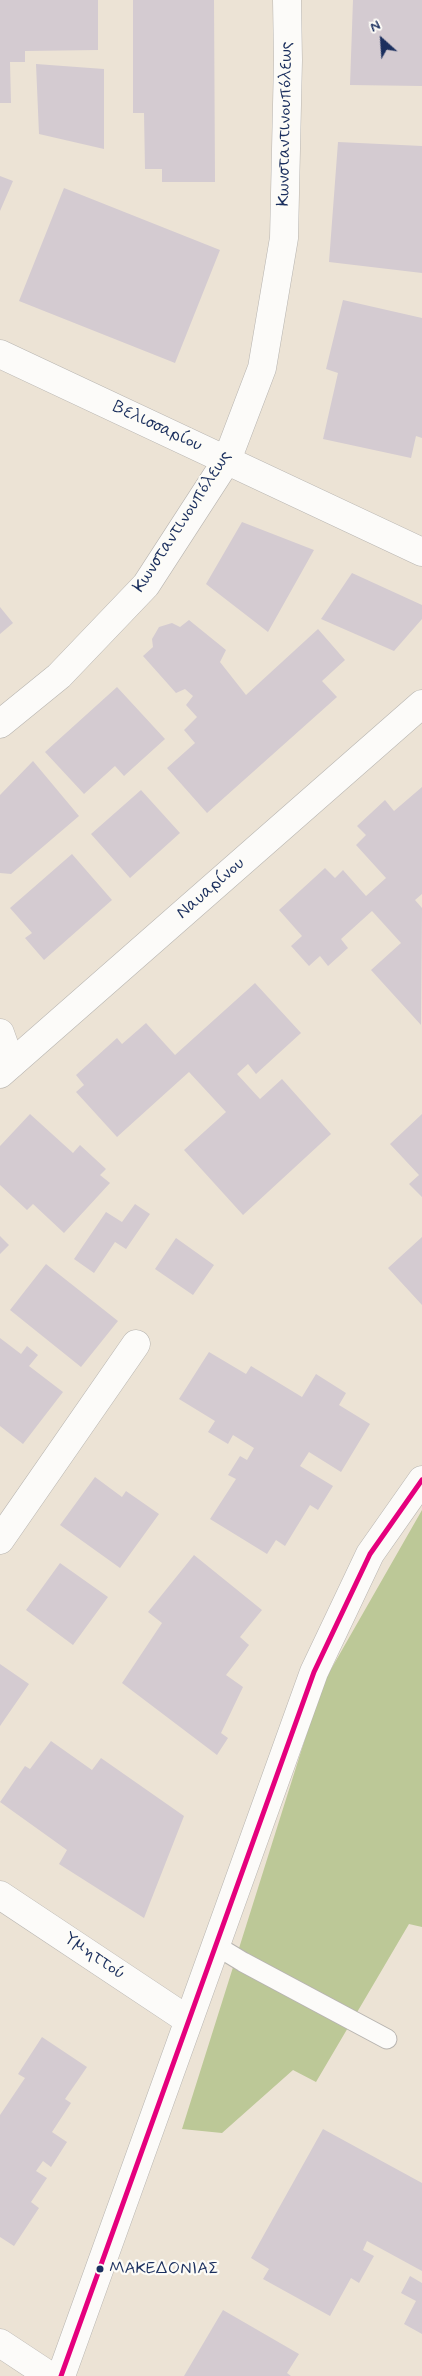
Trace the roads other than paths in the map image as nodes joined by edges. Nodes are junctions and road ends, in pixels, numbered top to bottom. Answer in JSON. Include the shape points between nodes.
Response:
{"nodes":[{"id":1,"x":287,"y":0,"type":"edge"},
{"id":2,"x":0,"y":354,"type":"edge"},
{"id":3,"x":226,"y":460,"type":"junction"},
{"id":4,"x":422,"y":552,"type":"edge"},
{"id":5,"x":422,"y":704,"type":"edge"},
{"id":6,"x":0,"y":724,"type":"edge"},
{"id":7,"x":0,"y":1033,"type":"edge"},
{"id":8,"x":6,"y":1069,"type":"edge"},
{"id":9,"x":136,"y":1344,"type":"dead end"},
{"id":10,"x":422,"y":1480,"type":"edge"},
{"id":11,"x":0,"y":1540,"type":"edge"},
{"id":12,"x":0,"y":1895,"type":"edge"},
{"id":13,"x":215,"y":1945,"type":"junction"},
{"id":14,"x":188,"y":2020,"type":"junction"},
{"id":15,"x":388,"y":2039,"type":"dead end"},
{"id":16,"x":0,"y":2343,"type":"edge"},
{"id":17,"x":50,"y":2376,"type":"edge"},
{"id":18,"x":61,"y":2376,"type":"edge"}],
"edges":[{"from":1,"to":3,"type":"street","name":"Κωνσταντινουπόλεως","via":[[284,238],[262,368]]},
{"from":2,"to":3,"type":"street","name":"Βελισσαρίου"},
{"from":3,"to":4,"type":"street","name":"Βελισσαρίου"},
{"from":3,"to":6,"type":"street","name":"Κωνσταντινουπόλεως","via":[[146,585],[59,676]]},
{"from":5,"to":8,"type":"street","name":"Ναυαρίνου"},
{"from":7,"to":8,"type":"street"},
{"from":9,"to":11,"type":"street"},
{"from":10,"to":13,"type":"street","via":[[370,1554],[314,1672]]},
{"from":12,"to":14,"type":"street","name":"Υμηττού"},
{"from":13,"to":14,"type":"street"},
{"from":13,"to":15,"type":"lane"},
{"from":14,"to":18,"type":"street"},
{"from":16,"to":17,"type":"street"}]}
